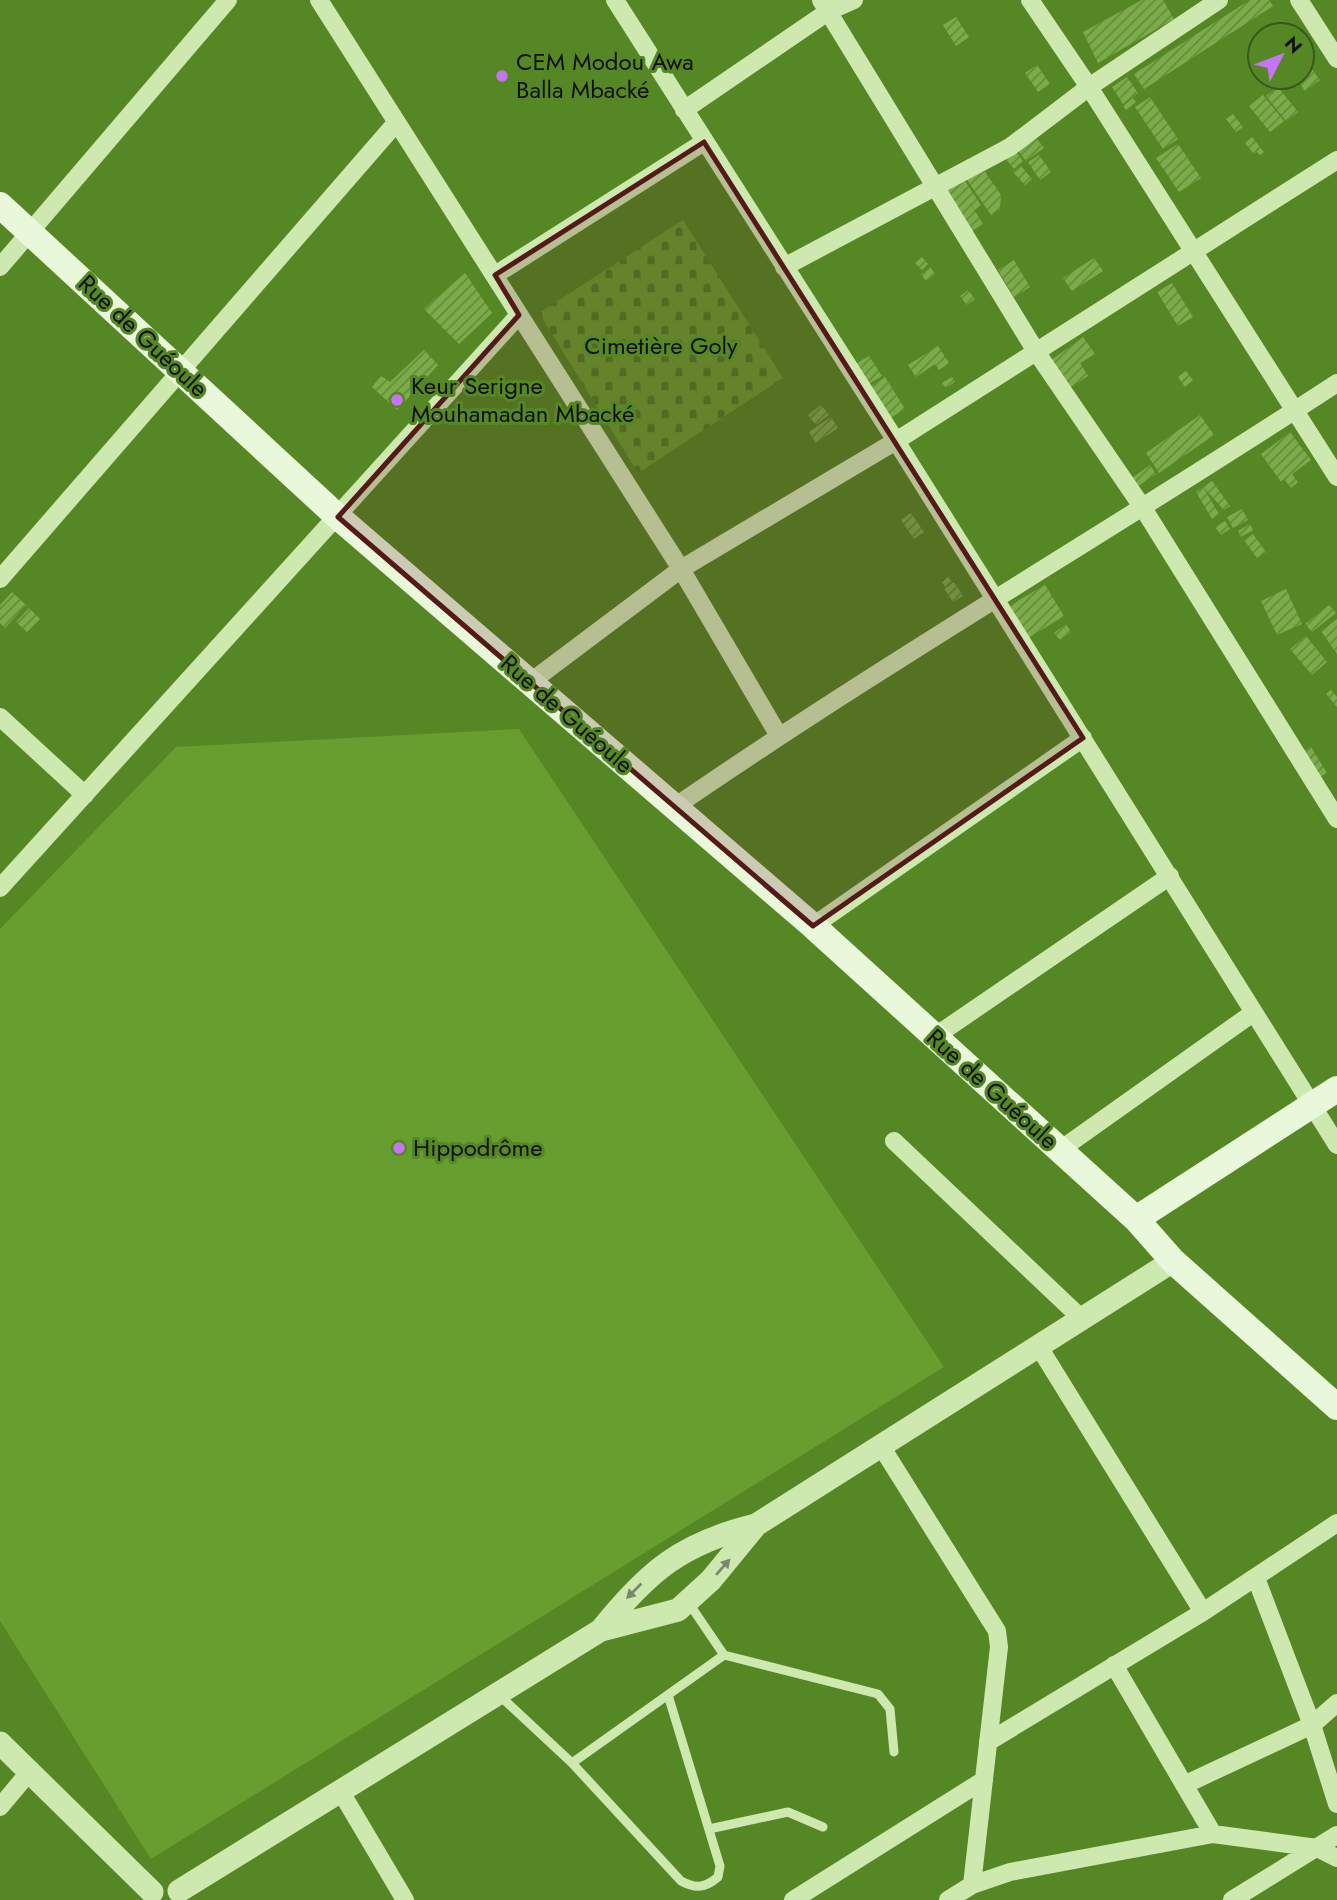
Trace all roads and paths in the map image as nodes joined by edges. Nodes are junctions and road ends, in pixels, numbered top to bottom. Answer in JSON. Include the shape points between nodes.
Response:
{"nodes":[{"id":1,"x":228,"y":0,"type":"edge"},
{"id":2,"x":319,"y":0,"type":"edge"},
{"id":3,"x":615,"y":0,"type":"edge"},
{"id":4,"x":854,"y":0,"type":"edge"},
{"id":5,"x":1030,"y":0,"type":"edge"},
{"id":6,"x":1219,"y":0,"type":"edge"},
{"id":7,"x":1299,"y":0,"type":"edge"},
{"id":8,"x":825,"y":6,"type":"edge"},
{"id":9,"x":1337,"y":59,"type":"edge"},
{"id":10,"x":1089,"y":87,"type":"junction"},
{"id":11,"x":684,"y":110,"type":"junction"},
{"id":12,"x":396,"y":123,"type":"junction"},
{"id":13,"x":704,"y":142,"type":"junction"},
{"id":14,"x":1337,"y":160,"type":"edge"},
{"id":15,"x":936,"y":187,"type":"junction"},
{"id":16,"x":0,"y":205,"type":"edge"},
{"id":17,"x":30,"y":233,"type":"junction"},
{"id":18,"x":1193,"y":251,"type":"junction"},
{"id":19,"x":0,"y":267,"type":"edge"},
{"id":20,"x":783,"y":267,"type":"junction"},
{"id":21,"x":495,"y":275,"type":"junction"},
{"id":22,"x":519,"y":315,"type":"junction"},
{"id":23,"x":1037,"y":353,"type":"junction"},
{"id":24,"x":182,"y":372,"type":"junction"},
{"id":25,"x":1337,"y":383,"type":"edge"},
{"id":26,"x":1295,"y":411,"type":"junction"},
{"id":27,"x":897,"y":442,"type":"junction"},
{"id":28,"x":1337,"y":477,"type":"edge"},
{"id":29,"x":1143,"y":508,"type":"junction"},
{"id":30,"x":338,"y":517,"type":"junction"},
{"id":31,"x":681,"y":569,"type":"junction"},
{"id":32,"x":0,"y":579,"type":"edge"},
{"id":33,"x":994,"y":597,"type":"junction"},
{"id":34,"x":532,"y":681,"type":"junction"},
{"id":35,"x":0,"y":717,"type":"edge"},
{"id":36,"x":779,"y":736,"type":"junction"},
{"id":37,"x":1083,"y":738,"type":"junction"},
{"id":38,"x":85,"y":795,"type":"junction"},
{"id":39,"x":673,"y":808,"type":"junction"},
{"id":40,"x":1337,"y":819,"type":"edge"},
{"id":41,"x":1170,"y":876,"type":"junction"},
{"id":42,"x":0,"y":888,"type":"edge"},
{"id":43,"x":813,"y":926,"type":"junction"},
{"id":44,"x":1253,"y":1013,"type":"junction"},
{"id":45,"x":934,"y":1037,"type":"junction"},
{"id":46,"x":1337,"y":1089,"type":"edge"},
{"id":47,"x":1311,"y":1105,"type":"junction"},
{"id":48,"x":894,"y":1140,"type":"dead end"},
{"id":49,"x":1337,"y":1145,"type":"edge"},
{"id":50,"x":1060,"y":1150,"type":"junction"},
{"id":51,"x":1136,"y":1219,"type":"junction"},
{"id":52,"x":1173,"y":1261,"type":"junction"},
{"id":53,"x":1080,"y":1318,"type":"junction"},
{"id":54,"x":1039,"y":1347,"type":"junction"},
{"id":55,"x":1337,"y":1407,"type":"edge"},
{"id":56,"x":881,"y":1446,"type":"junction"},
{"id":57,"x":1337,"y":1523,"type":"edge"},
{"id":58,"x":756,"y":1525,"type":"junction"},
{"id":59,"x":1256,"y":1578,"type":"junction"},
{"id":60,"x":688,"y":1602,"type":"junction"},
{"id":61,"x":1203,"y":1612,"type":"junction"},
{"id":62,"x":601,"y":1630,"type":"junction"},
{"id":63,"x":724,"y":1655,"type":"junction"},
{"id":64,"x":1114,"y":1665,"type":"junction"},
{"id":65,"x":498,"y":1694,"type":"junction"},
{"id":66,"x":668,"y":1695,"type":"junction"},
{"id":67,"x":1337,"y":1703,"type":"edge"},
{"id":68,"x":1312,"y":1725,"type":"junction"},
{"id":69,"x":988,"y":1742,"type":"junction"},
{"id":70,"x":0,"y":1743,"type":"edge"},
{"id":71,"x":894,"y":1752,"type":"dead end"},
{"id":72,"x":572,"y":1763,"type":"junction"},
{"id":73,"x":31,"y":1770,"type":"junction"},
{"id":74,"x":984,"y":1780,"type":"junction"},
{"id":75,"x":1184,"y":1785,"type":"junction"},
{"id":76,"x":341,"y":1792,"type":"junction"},
{"id":77,"x":1337,"y":1804,"type":"edge"},
{"id":78,"x":0,"y":1807,"type":"edge"},
{"id":79,"x":823,"y":1827,"type":"dead end"},
{"id":80,"x":709,"y":1829,"type":"junction"},
{"id":81,"x":1213,"y":1834,"type":"junction"},
{"id":82,"x":1337,"y":1835,"type":"edge"},
{"id":83,"x":1317,"y":1847,"type":"junction"},
{"id":84,"x":1337,"y":1858,"type":"edge"},
{"id":85,"x":972,"y":1885,"type":"junction"},
{"id":86,"x":151,"y":1896,"type":"edge"},
{"id":87,"x":180,"y":1896,"type":"edge"},
{"id":88,"x":405,"y":1900,"type":"edge"},
{"id":89,"x":793,"y":1900,"type":"edge"},
{"id":90,"x":948,"y":1900,"type":"edge"},
{"id":91,"x":1232,"y":1900,"type":"edge"}],
"edges":[{"from":1,"to":17,"type":"street"},
{"from":2,"to":12,"type":"street"},
{"from":3,"to":11,"type":"street"},
{"from":4,"to":8,"type":"street"},
{"from":5,"to":10,"type":"street"},
{"from":6,"to":10,"type":"street"},
{"from":7,"to":9,"type":"street"},
{"from":8,"to":11,"type":"street"},
{"from":8,"to":15,"type":"street"},
{"from":10,"to":15,"type":"street","via":[[1010,147]]},
{"from":10,"to":18,"type":"street"},
{"from":11,"to":13,"type":"street"},
{"from":12,"to":21,"type":"street"},
{"from":12,"to":24,"type":"street"},
{"from":13,"to":20,"type":"street"},
{"from":13,"to":21,"type":"street"},
{"from":14,"to":18,"type":"street"},
{"from":15,"to":20,"type":"street"},
{"from":15,"to":23,"type":"street"},
{"from":16,"to":17,"type":"main road","name":"Rue de Guéoule"},
{"from":17,"to":19,"type":"street"},
{"from":17,"to":24,"type":"main road","name":"Rue de Guéoule"},
{"from":18,"to":23,"type":"street"},
{"from":18,"to":26,"type":"street"},
{"from":20,"to":27,"type":"street"},
{"from":21,"to":22,"type":"street"},
{"from":22,"to":30,"type":"street"},
{"from":22,"to":31,"type":"street"},
{"from":23,"to":27,"type":"street"},
{"from":23,"to":29,"type":"street"},
{"from":24,"to":30,"type":"main road","name":"Rue de Guéoule"},
{"from":24,"to":32,"type":"street"},
{"from":25,"to":26,"type":"street"},
{"from":26,"to":28,"type":"street"},
{"from":26,"to":29,"type":"street"},
{"from":27,"to":31,"type":"street"},
{"from":27,"to":33,"type":"street"},
{"from":29,"to":33,"type":"street"},
{"from":29,"to":40,"type":"street"},
{"from":30,"to":34,"type":"main road","name":"Rue de Guéoule"},
{"from":30,"to":38,"type":"street"},
{"from":31,"to":34,"type":"street"},
{"from":31,"to":36,"type":"street"},
{"from":33,"to":36,"type":"street"},
{"from":33,"to":37,"type":"street"},
{"from":34,"to":39,"type":"main road","name":"Rue de Guéoule"},
{"from":35,"to":38,"type":"street"},
{"from":36,"to":39,"type":"street"},
{"from":37,"to":41,"type":"street"},
{"from":37,"to":43,"type":"street"},
{"from":38,"to":42,"type":"street"},
{"from":39,"to":43,"type":"main road","name":"Rue de Guéoule"},
{"from":41,"to":44,"type":"street"},
{"from":41,"to":45,"type":"street"},
{"from":43,"to":45,"type":"main road","name":"Rue de Guéoule"},
{"from":44,"to":47,"type":"street"},
{"from":44,"to":50,"type":"street"},
{"from":45,"to":50,"type":"main road","name":"Rue de Guéoule"},
{"from":46,"to":47,"type":"main road"},
{"from":47,"to":49,"type":"street"},
{"from":47,"to":51,"type":"main road"},
{"from":48,"to":53,"type":"street"},
{"from":50,"to":51,"type":"main road","name":"Rue de Guéoule"},
{"from":51,"to":52,"type":"main road","name":"Rue de Guéoule"},
{"from":52,"to":53,"type":"street"},
{"from":52,"to":55,"type":"main road","name":"Rue de Guéoule"},
{"from":53,"to":54,"type":"street"},
{"from":54,"to":56,"type":"street"},
{"from":54,"to":61,"type":"street"},
{"from":56,"to":58,"type":"street"},
{"from":56,"to":69,"type":"street","via":[[997,1631]]},
{"from":57,"to":59,"type":"street"},
{"from":60,"to":58,"type":"street","one_way":true},
{"from":58,"to":62,"type":"street","one_way":true,"via":[[716,1535],[673,1557],[636,1588]]},
{"from":59,"to":61,"type":"street"},
{"from":59,"to":68,"type":"street"},
{"from":60,"to":62,"type":"street","via":[[678,1609]]},
{"from":60,"to":63,"type":"lane"},
{"from":61,"to":64,"type":"street"},
{"from":62,"to":65,"type":"street"},
{"from":63,"to":66,"type":"lane"},
{"from":63,"to":71,"type":"lane","via":[[878,1694],[891,1709]]},
{"from":64,"to":69,"type":"street"},
{"from":64,"to":75,"type":"street"},
{"from":65,"to":72,"type":"lane"},
{"from":65,"to":76,"type":"street"},
{"from":66,"to":72,"type":"lane"},
{"from":66,"to":80,"type":"lane"},
{"from":67,"to":68,"type":"street"},
{"from":68,"to":75,"type":"street"},
{"from":68,"to":77,"type":"street"},
{"from":69,"to":74,"type":"street"},
{"from":70,"to":73,"type":"street"},
{"from":72,"to":80,"type":"lane","via":[[681,1881],[693,1888],[719,1877]]},
{"from":73,"to":78,"type":"street"},
{"from":73,"to":86,"type":"street"},
{"from":74,"to":85,"type":"street"},
{"from":74,"to":89,"type":"street"},
{"from":75,"to":81,"type":"street"},
{"from":76,"to":87,"type":"street"},
{"from":76,"to":88,"type":"street"},
{"from":79,"to":80,"type":"lane","via":[[788,1812]]},
{"from":81,"to":83,"type":"street"},
{"from":81,"to":85,"type":"street","via":[[1010,1872]]},
{"from":82,"to":83,"type":"street"},
{"from":83,"to":84,"type":"street"},
{"from":83,"to":91,"type":"street"},
{"from":85,"to":90,"type":"street"},
{"from":86,"to":87,"type":"street","via":[[165,1885]]}]}
